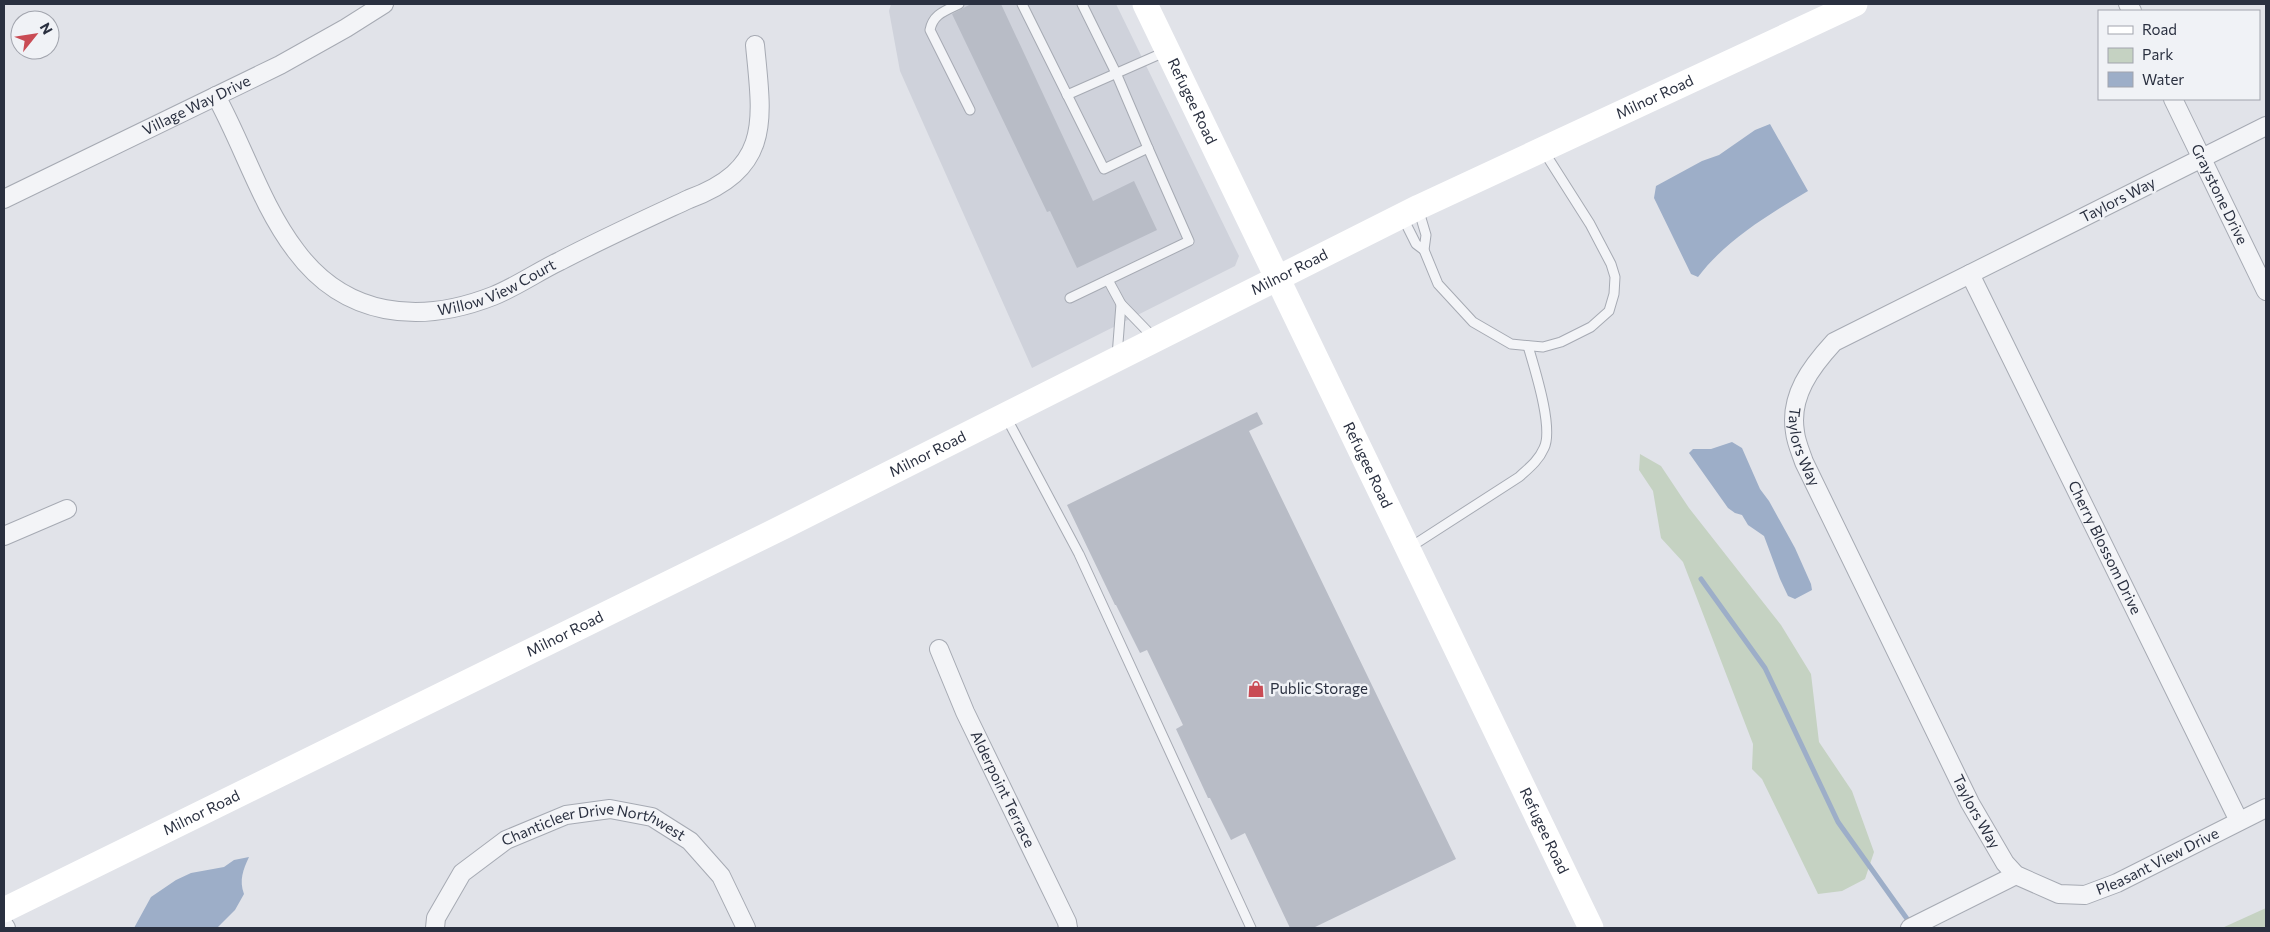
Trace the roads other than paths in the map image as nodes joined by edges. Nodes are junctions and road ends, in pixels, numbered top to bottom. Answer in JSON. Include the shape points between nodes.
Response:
{"nodes":[{"id":1,"x":384,"y":4,"type":"edge"},
{"id":2,"x":959,"y":4,"type":"edge"},
{"id":3,"x":1022,"y":4,"type":"edge"},
{"id":4,"x":1082,"y":4,"type":"edge"},
{"id":5,"x":1145,"y":4,"type":"edge"},
{"id":6,"x":1855,"y":4,"type":"edge"},
{"id":7,"x":755,"y":45,"type":"dead end"},
{"id":8,"x":1167,"y":51,"type":"junction"},
{"id":9,"x":1116,"y":73,"type":"junction"},
{"id":10,"x":1067,"y":95,"type":"junction"},
{"id":11,"x":216,"y":96,"type":"junction"},
{"id":12,"x":2173,"y":100,"type":"edge"},
{"id":13,"x":970,"y":110,"type":"dead end"},
{"id":14,"x":2266,"y":126,"type":"edge"},
{"id":15,"x":1148,"y":148,"type":"junction"},
{"id":16,"x":1542,"y":148,"type":"junction"},
{"id":17,"x":2201,"y":158,"type":"junction"},
{"id":18,"x":4,"y":199,"type":"edge"},
{"id":19,"x":1409,"y":211,"type":"junction"},
{"id":20,"x":1424,"y":250,"type":"junction"},
{"id":21,"x":1970,"y":274,"type":"junction"},
{"id":22,"x":1277,"y":277,"type":"junction"},
{"id":23,"x":1108,"y":280,"type":"junction"},
{"id":24,"x":2266,"y":291,"type":"edge"},
{"id":25,"x":1070,"y":298,"type":"dead end"},
{"id":26,"x":1120,"y":304,"type":"junction"},
{"id":27,"x":1154,"y":338,"type":"junction"},
{"id":28,"x":1528,"y":346,"type":"junction"},
{"id":29,"x":1117,"y":358,"type":"junction"},
{"id":30,"x":1005,"y":415,"type":"junction"},
{"id":31,"x":66,"y":509,"type":"dead end"},
{"id":32,"x":4,"y":536,"type":"edge"},
{"id":33,"x":1408,"y":549,"type":"junction"},
{"id":34,"x":939,"y":649,"type":"dead end"},
{"id":35,"x":2266,"y":808,"type":"edge"},
{"id":36,"x":2239,"y":821,"type":"junction"},
{"id":37,"x":2016,"y":875,"type":"junction"},
{"id":38,"x":4,"y":910,"type":"edge"},
{"id":39,"x":4,"y":924,"type":"edge"},
{"id":40,"x":6,"y":928,"type":"edge"},
{"id":41,"x":435,"y":928,"type":"edge"},
{"id":42,"x":746,"y":928,"type":"edge"},
{"id":43,"x":1068,"y":928,"type":"edge"},
{"id":44,"x":1251,"y":928,"type":"edge"},
{"id":45,"x":1591,"y":928,"type":"edge"},
{"id":46,"x":1910,"y":928,"type":"edge"}],
"edges":[{"from":1,"to":11,"type":"street","name":"Village Way Drive","via":[[321,42]]},
{"from":2,"to":13,"type":"lane","via":[[932,20],[930,30]]},
{"from":3,"to":10,"type":"lane"},
{"from":4,"to":9,"type":"lane"},
{"from":5,"to":8,"type":"main road","name":"Refugee Road"},
{"from":6,"to":16,"type":"main road","name":"Milnor Road"},
{"from":7,"to":11,"type":"street","name":"Willow View Court","via":[[761,116],[757,139],[747,160],[732,176],[712,190],[559,261],[495,295],[440,310],[406,312],[375,308],[330,287],[311,270],[270,208]]},
{"from":8,"to":9,"type":"lane"},
{"from":8,"to":22,"type":"main road","name":"Refugee Road"},
{"from":9,"to":10,"type":"lane"},
{"from":9,"to":15,"type":"lane"},
{"from":10,"to":15,"type":"lane","via":[[1104,169]]},
{"from":11,"to":18,"type":"street","name":"Village Way Drive"},
{"from":12,"to":17,"type":"street","name":"Graystone Drive"},
{"from":14,"to":17,"type":"street","name":"Taylors Way"},
{"from":15,"to":23,"type":"lane","via":[[1189,241]]},
{"from":16,"to":19,"type":"main road","name":"Milnor Road"},
{"from":16,"to":28,"type":"lane","via":[[1611,264],[1615,277],[1614,294],[1610,311],[1591,327],[1561,342],[1543,347]]},
{"from":17,"to":21,"type":"street","name":"Taylors Way"},
{"from":17,"to":24,"type":"street","name":"Graystone Drive"},
{"from":19,"to":20,"type":"lane","via":[[1416,244]]},
{"from":19,"to":20,"type":"lane","via":[[1426,235]]},
{"from":19,"to":22,"type":"main road","name":"Milnor Road"},
{"from":20,"to":28,"type":"lane","via":[[1438,284],[1473,322],[1511,344]]},
{"from":21,"to":36,"type":"street","name":"Cherry Blossom Drive"},
{"from":21,"to":37,"type":"street","name":"Taylors Way","via":[[1834,342],[1802,383],[1795,431],[1804,462],[1970,803],[2005,863]]},
{"from":22,"to":27,"type":"main road","name":"Milnor Road"},
{"from":22,"to":33,"type":"main road","name":"Refugee Road"},
{"from":23,"to":25,"type":"lane"},
{"from":23,"to":26,"type":"lane"},
{"from":26,"to":27,"type":"lane"},
{"from":26,"to":29,"type":"lane"},
{"from":27,"to":29,"type":"main road","name":"Milnor Road"},
{"from":28,"to":33,"type":"lane","via":[[1542,395],[1546,446],[1519,476]]},
{"from":29,"to":30,"type":"main road","name":"Milnor Road"},
{"from":30,"to":38,"type":"main road","name":"Milnor Road"},
{"from":30,"to":44,"type":"lane","via":[[1079,554]]},
{"from":31,"to":32,"type":"street"},
{"from":33,"to":45,"type":"main road","name":"Refugee Road"},
{"from":34,"to":43,"type":"street","name":"Alderpoint Terrace","via":[[964,712]]},
{"from":35,"to":36,"type":"street","name":"Pleasant View Drive"},
{"from":36,"to":37,"type":"street","name":"Pleasant View Drive","via":[[2117,883],[2085,895],[2060,894]]},
{"from":37,"to":46,"type":"street"},
{"from":39,"to":40,"type":"street"},
{"from":41,"to":42,"type":"street","name":"Chanticleer Drive Northwest","via":[[436,918],[462,873],[506,840],[566,815],[610,810],[652,817],[690,840],[720,876]]}]}
